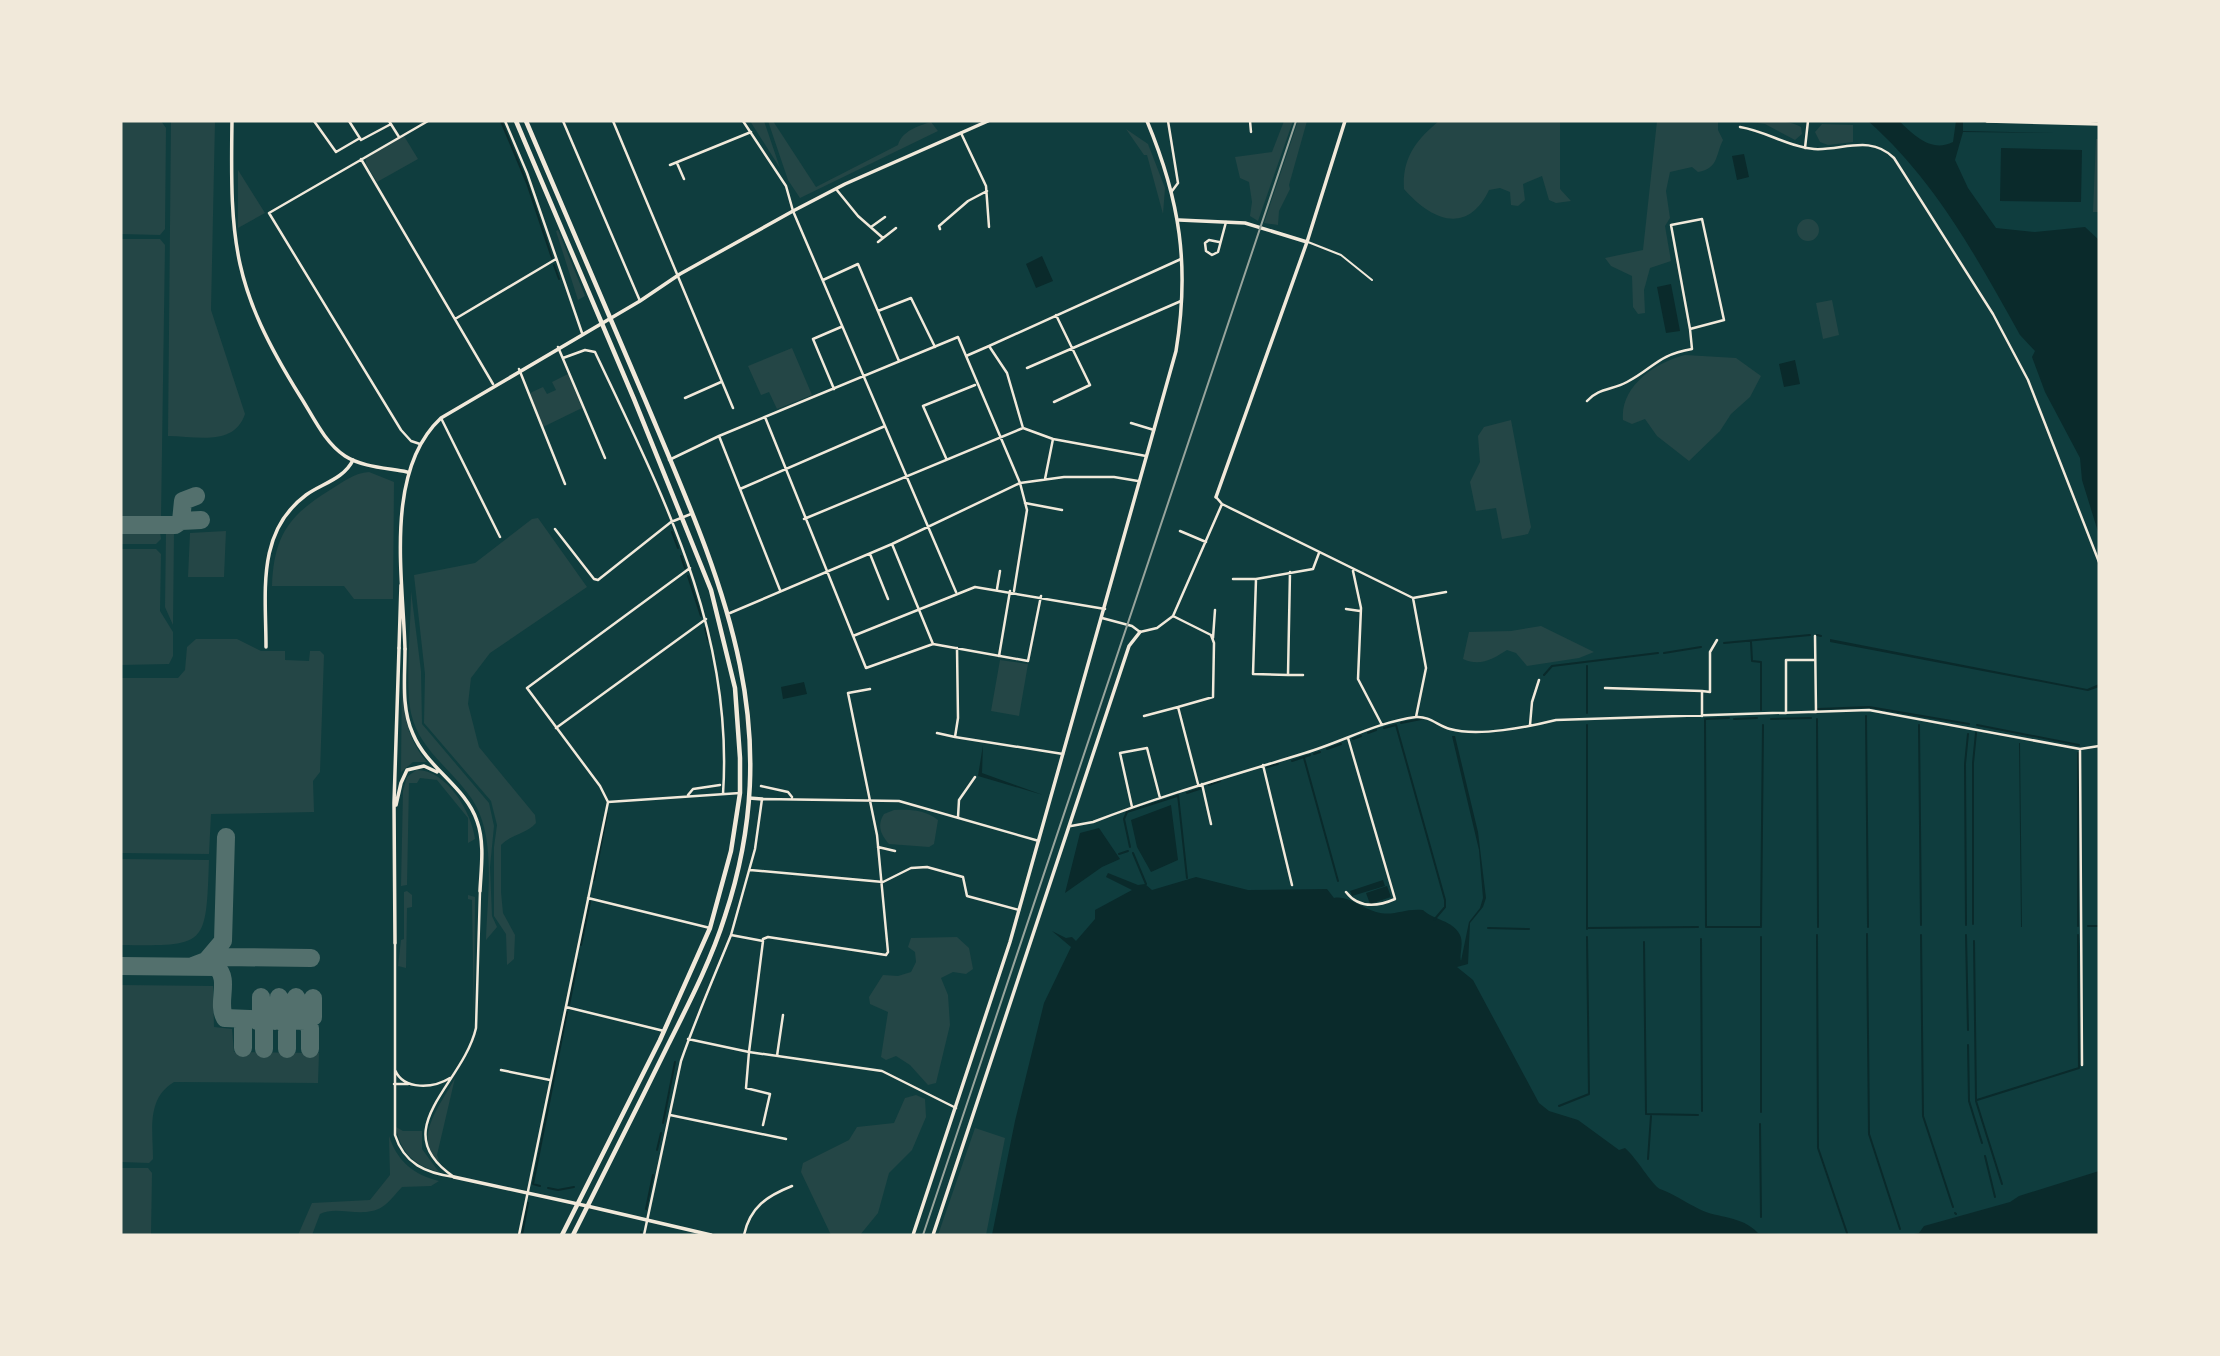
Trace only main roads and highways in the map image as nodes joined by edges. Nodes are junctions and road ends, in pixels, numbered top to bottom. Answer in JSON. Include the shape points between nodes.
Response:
{"nodes":[{"id":1,"x":232,"y":121,"type":"edge"},
{"id":2,"x":516,"y":121,"type":"edge"},
{"id":3,"x":526,"y":121,"type":"edge"},
{"id":4,"x":988,"y":121,"type":"edge"},
{"id":5,"x":1147,"y":121,"type":"edge"},
{"id":6,"x":1345,"y":121,"type":"edge"},
{"id":7,"x":1987,"y":121,"type":"edge"},
{"id":8,"x":2024,"y":121,"type":"edge"},
{"id":9,"x":2064,"y":122,"type":"edge"},
{"id":10,"x":2099,"y":124,"type":"edge"},
{"id":11,"x":1179,"y":220,"type":"junction"},
{"id":12,"x":1307,"y":242,"type":"junction"},
{"id":13,"x":611,"y":318,"type":"junction"},
{"id":14,"x":600,"y":323,"type":"junction"},
{"id":15,"x":353,"y":460,"type":"junction"},
{"id":16,"x":407,"y":472,"type":"junction"},
{"id":17,"x":1216,"y":497,"type":"road end"},
{"id":18,"x":402,"y":541,"type":"junction"},
{"id":19,"x":1140,"y":632,"type":"road end"},
{"id":20,"x":266,"y":647,"type":"dead end"},
{"id":21,"x":442,"y":775,"type":"junction"},
{"id":22,"x":749,"y":798,"type":"junction"},
{"id":23,"x":762,"y":799,"type":"road end"},
{"id":24,"x":394,"y":818,"type":"junction"},
{"id":25,"x":480,"y":891,"type":"road end"},
{"id":26,"x":395,"y":943,"type":"road end"},
{"id":27,"x":454,"y":1177,"type":"road end"},
{"id":28,"x":577,"y":1204,"type":"junction"},
{"id":29,"x":587,"y":1206,"type":"junction"},
{"id":30,"x":562,"y":1235,"type":"edge"},
{"id":31,"x":573,"y":1235,"type":"edge"},
{"id":32,"x":712,"y":1235,"type":"edge"},
{"id":33,"x":913,"y":1235,"type":"edge"},
{"id":34,"x":933,"y":1235,"type":"edge"}],
"edges":[{"from":1,"to":15,"type":"main road","via":[[232,224],[247,297],[267,341],[319,427],[334,447]]},
{"from":2,"to":14,"type":"highway"},
{"from":3,"to":13,"type":"highway"},
{"from":4,"to":13,"type":"main road","via":[[793,211]]},
{"from":5,"to":11,"type":"main road"},
{"from":6,"to":12,"type":"main road"},
{"from":7,"to":8,"type":"main road"},
{"from":8,"to":9,"type":"main road"},
{"from":9,"to":10,"type":"main road"},
{"from":11,"to":12,"type":"main road","via":[[1254,226]]},
{"from":11,"to":33,"type":"main road","via":[[1181,301],[1175,351],[1141,481],[1019,910]]},
{"from":12,"to":17,"type":"main road"},
{"from":13,"to":14,"type":"main road"},
{"from":13,"to":22,"type":"highway","via":[[730,613],[747,701]]},
{"from":14,"to":16,"type":"main road","via":[[441,418],[420,444]]},
{"from":14,"to":28,"type":"highway","via":[[710,590],[730,662],[740,793],[731,851],[710,928]]},
{"from":15,"to":16,"type":"main road"},
{"from":15,"to":20,"type":"main road","via":[[344,472],[306,495],[278,525],[267,560]]},
{"from":16,"to":18,"type":"main road"},
{"from":18,"to":21,"type":"main road","via":[[408,722],[420,748]]},
{"from":18,"to":24,"type":"main road"},
{"from":19,"to":34,"type":"main road","via":[[1129,646]]},
{"from":21,"to":24,"type":"main road","via":[[426,766],[407,770]]},
{"from":21,"to":25,"type":"main road","via":[[477,819]]},
{"from":22,"to":23,"type":"main road"},
{"from":22,"to":29,"type":"highway","via":[[737,872],[710,954]]},
{"from":24,"to":26,"type":"main road"},
{"from":27,"to":28,"type":"main road"},
{"from":28,"to":29,"type":"main road"},
{"from":28,"to":30,"type":"highway"},
{"from":29,"to":31,"type":"highway"},
{"from":29,"to":32,"type":"main road"}]}
